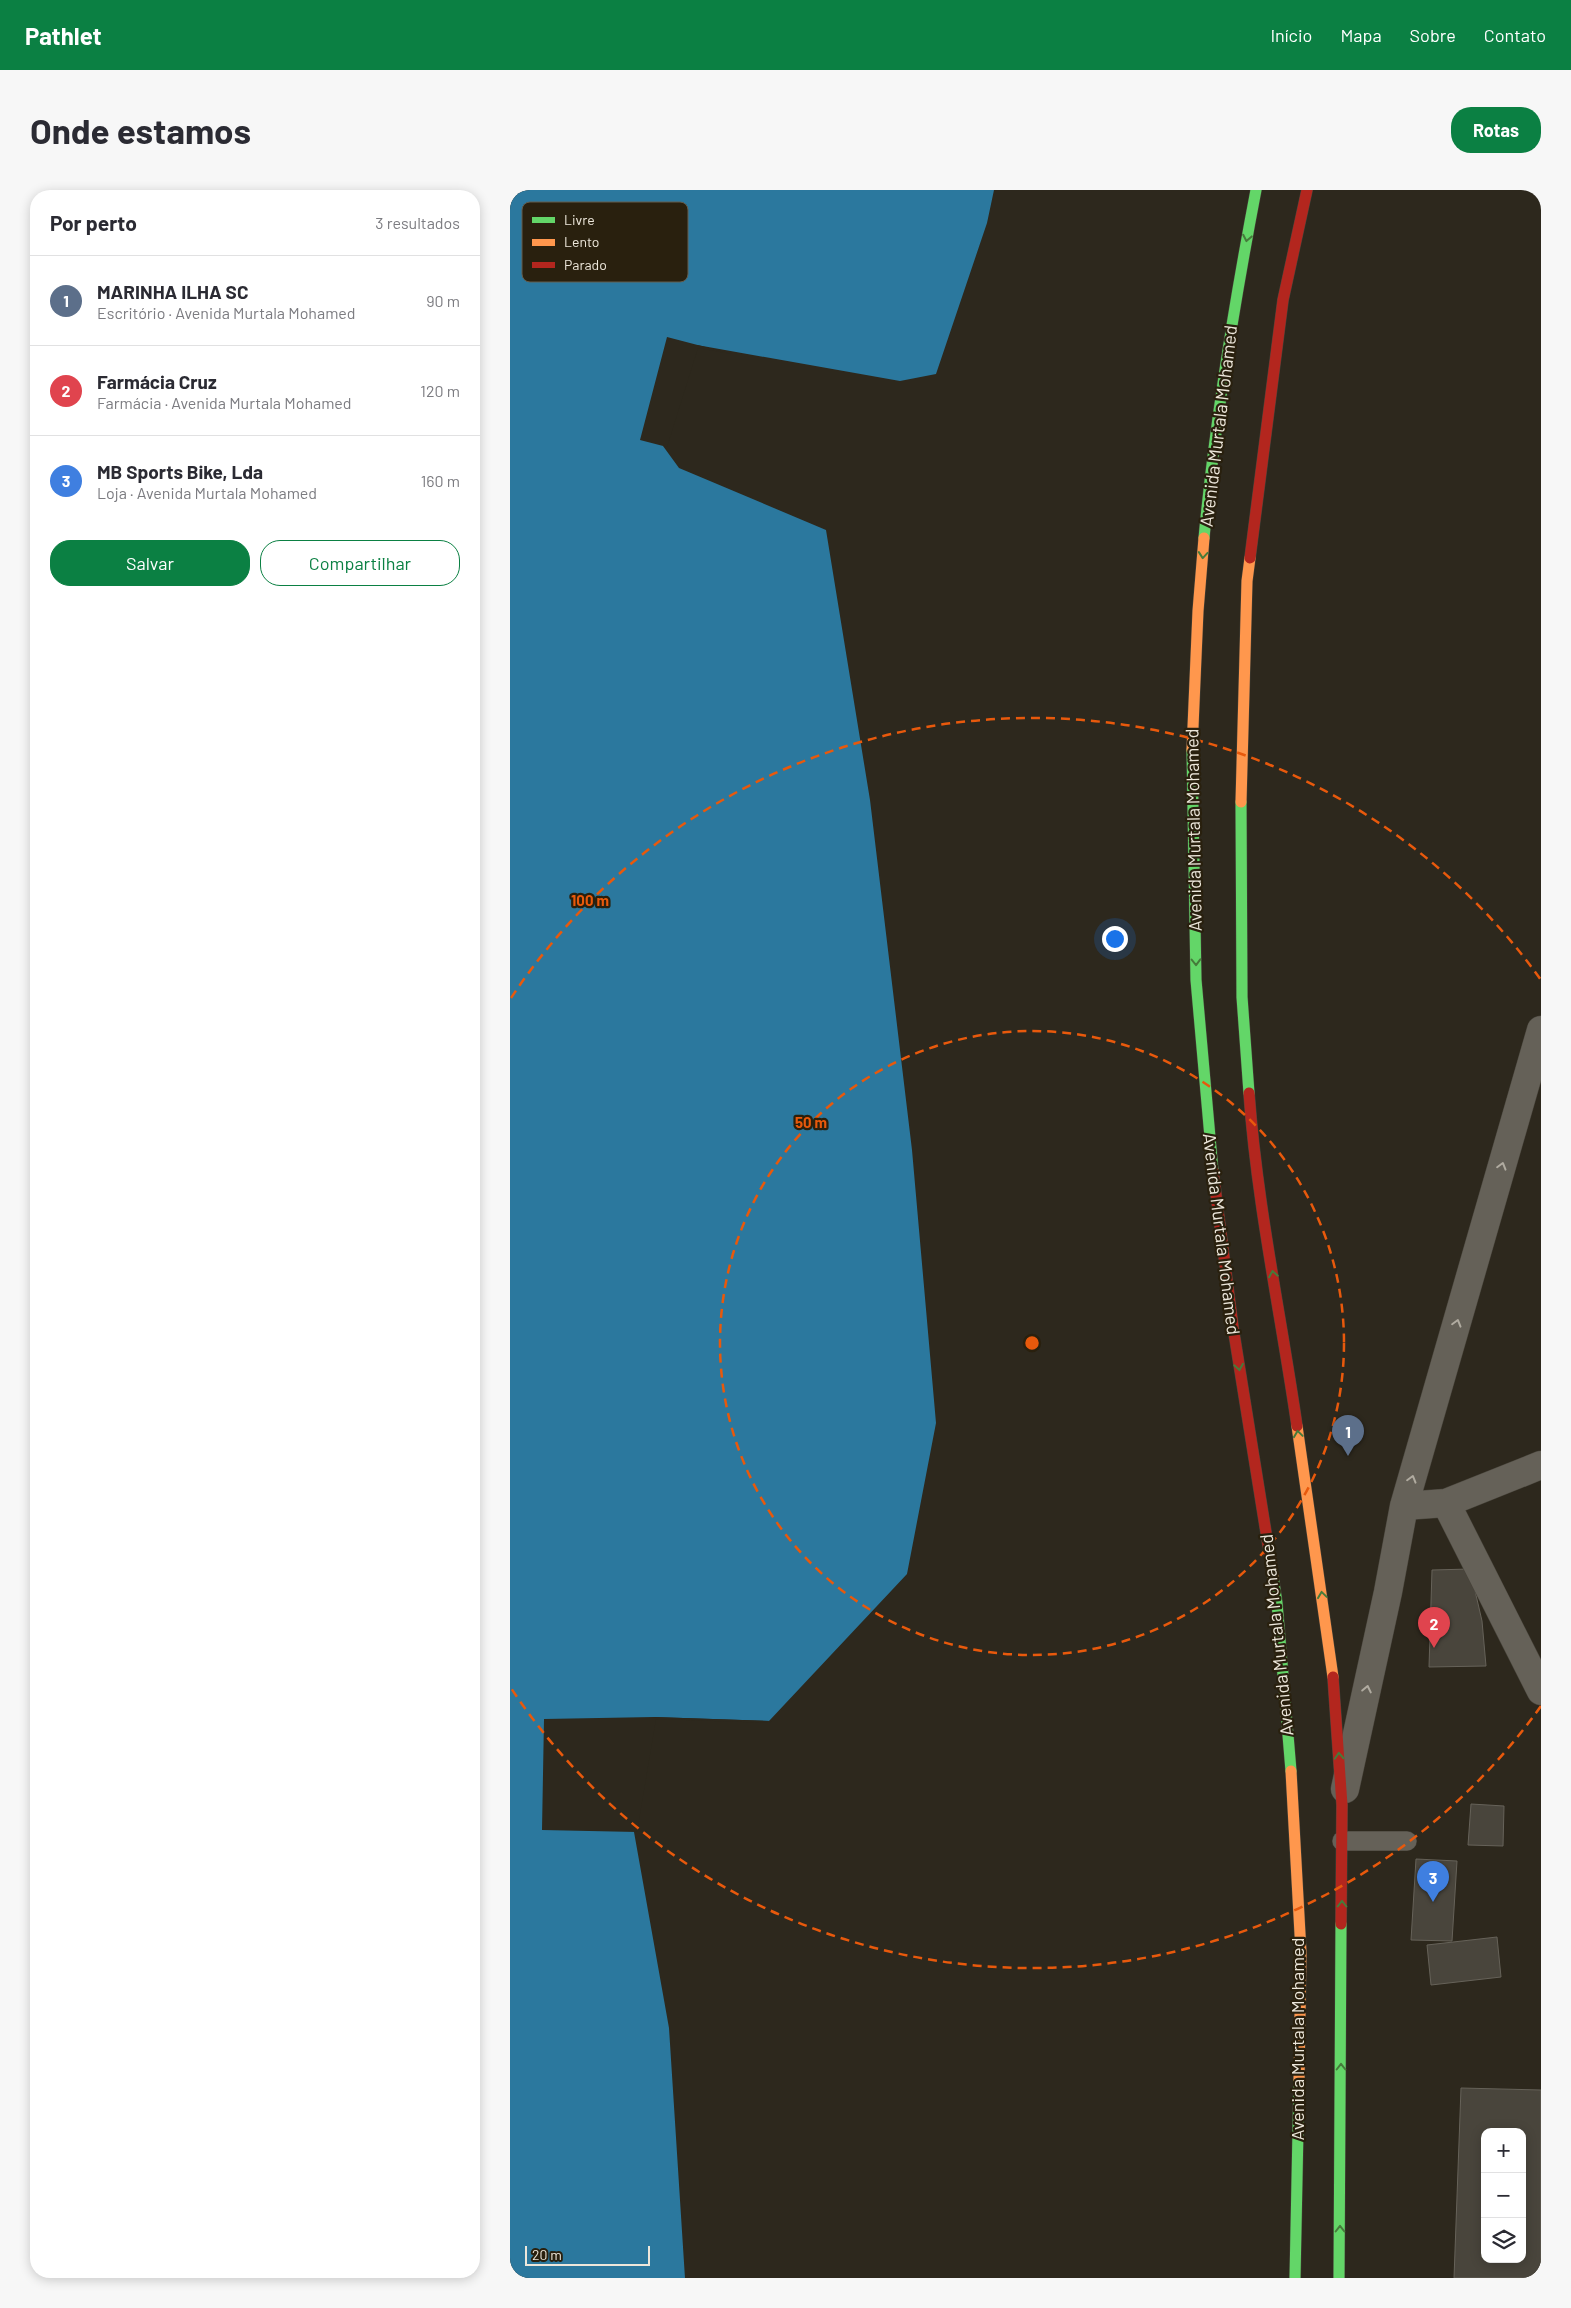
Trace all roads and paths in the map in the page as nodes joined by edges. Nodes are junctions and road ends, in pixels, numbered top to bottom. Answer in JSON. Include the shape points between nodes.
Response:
{"nodes":[{"id":1,"x":1256,"y":190,"type":"edge"},
{"id":2,"x":1307,"y":190,"type":"edge"},
{"id":3,"x":1541,"y":1030,"type":"edge"},
{"id":4,"x":1541,"y":1465,"type":"edge"},
{"id":5,"x":1446,"y":1503,"type":"junction"},
{"id":6,"x":1404,"y":1506,"type":"junction"},
{"id":7,"x":1541,"y":1691,"type":"edge"},
{"id":8,"x":1342,"y":1805,"type":"junction"},
{"id":9,"x":1342,"y":1841,"type":"junction"},
{"id":10,"x":1407,"y":1841,"type":"dead end"},
{"id":11,"x":1296,"y":2278,"type":"edge"},
{"id":12,"x":1339,"y":2278,"type":"edge"}],
"edges":[{"from":1,"to":11,"type":"street","name":"Avenida Murtala Mohamed","one_way":true,"via":[[1232,318],[1209,486],[1198,611],[1192,732],[1196,980],[1209,1143],[1233,1326],[1277,1603],[1292,1784],[1301,1952]]},
{"from":8,"to":2,"type":"street","one_way":true,"via":[[1336,1696],[1281,1317],[1254,1159],[1242,997],[1241,761],[1246,581],[1283,300]]},
{"from":6,"to":3,"type":"street","one_way":true},
{"from":4,"to":5,"type":"street"},
{"from":5,"to":6,"type":"street"},
{"from":5,"to":7,"type":"street"},
{"from":8,"to":6,"type":"street","one_way":true},
{"from":8,"to":9,"type":"street"},
{"from":9,"to":10,"type":"lane"},
{"from":12,"to":9,"type":"street","one_way":true}]}
